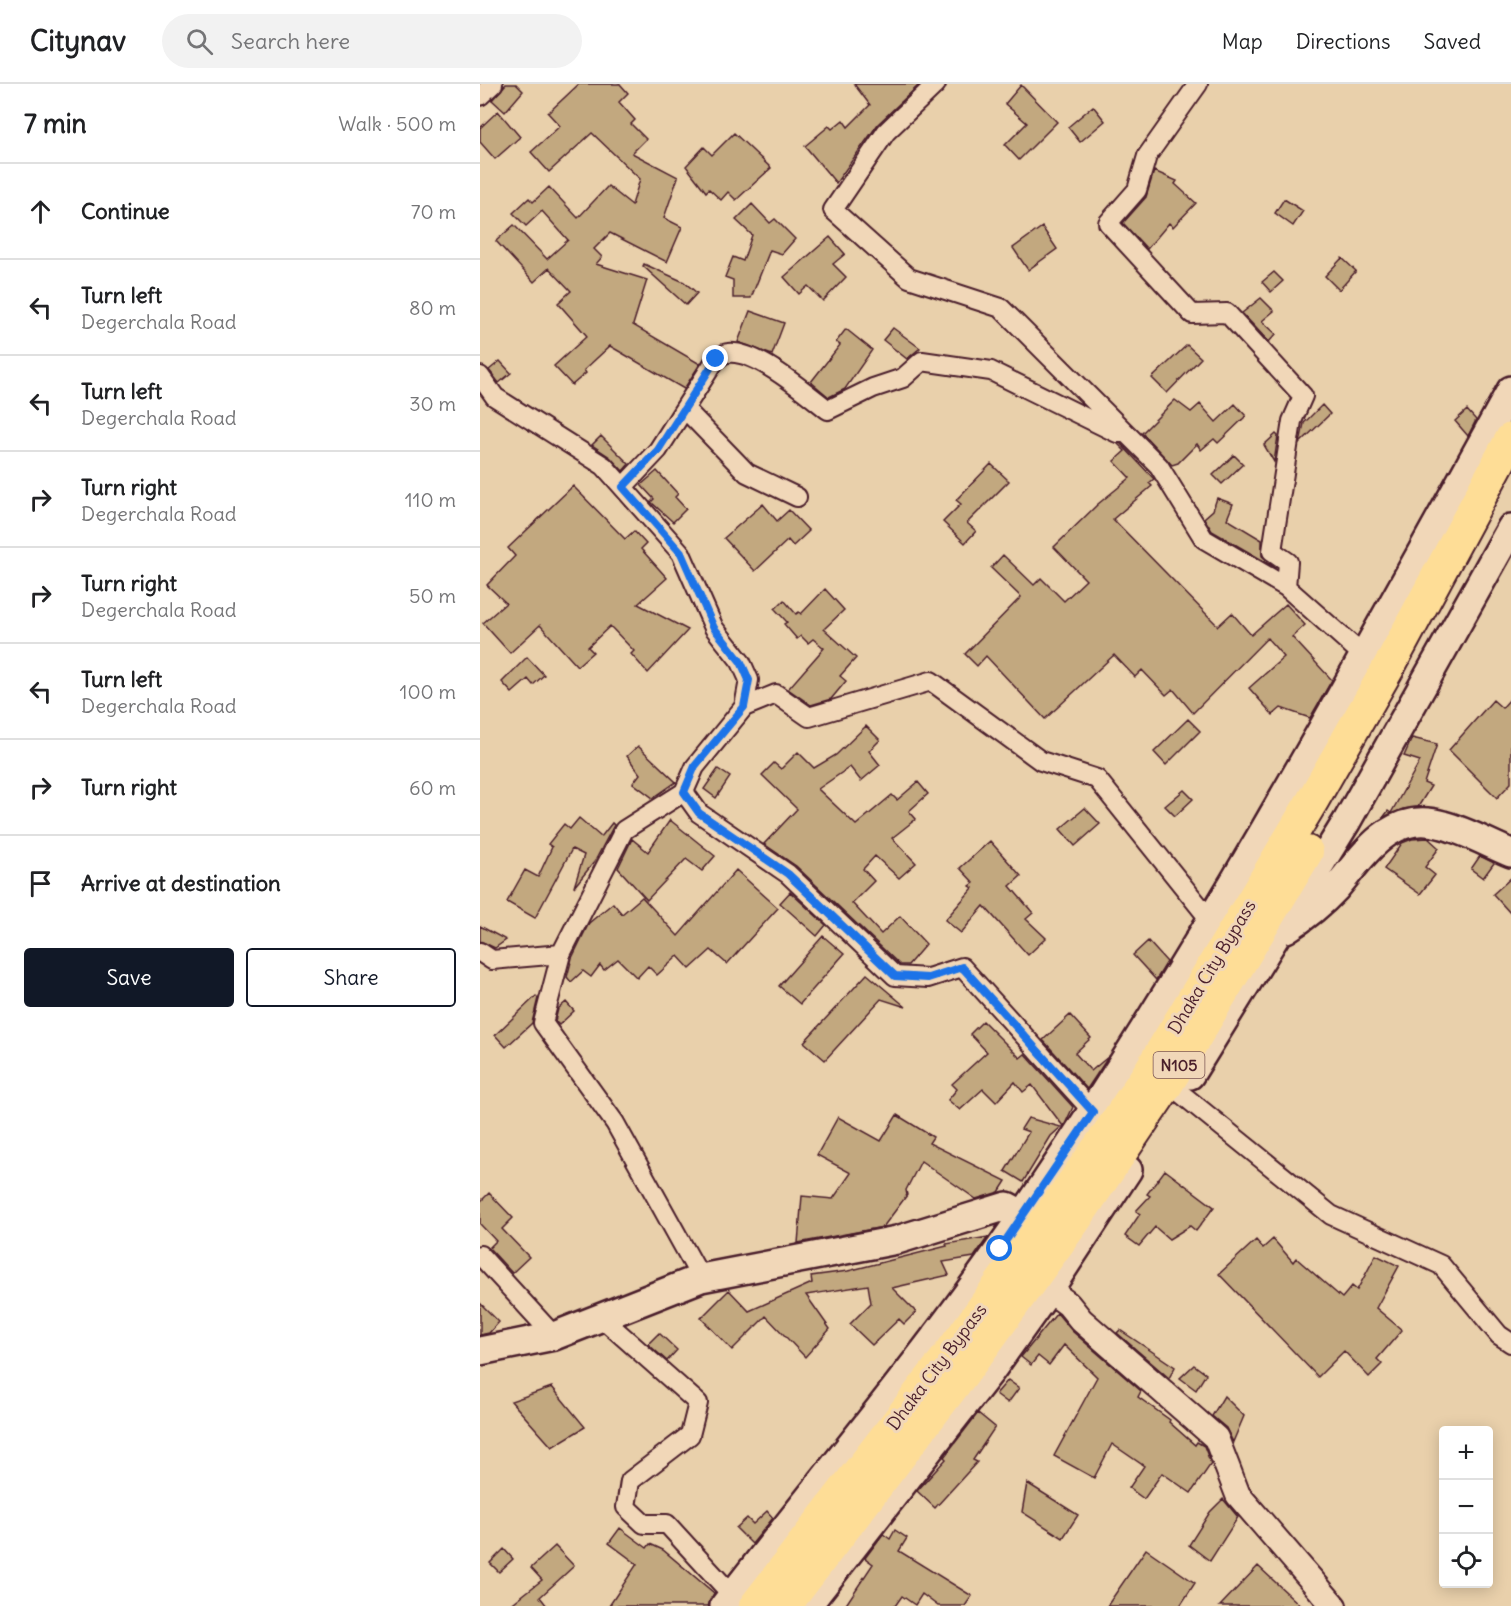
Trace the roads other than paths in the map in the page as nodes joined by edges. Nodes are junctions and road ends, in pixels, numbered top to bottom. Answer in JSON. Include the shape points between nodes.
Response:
{"nodes":[{"id":1,"x":493,"y":84,"type":"edge"},
{"id":2,"x":936,"y":84,"type":"edge"},
{"id":3,"x":1198,"y":84,"type":"edge"},
{"id":4,"x":480,"y":96,"type":"edge"},
{"id":5,"x":480,"y":376,"type":"edge"},
{"id":6,"x":1511,"y":390,"type":"edge"},
{"id":7,"x":686,"y":410,"type":"junction"},
{"id":8,"x":1130,"y":439,"type":"junction"},
{"id":9,"x":1511,"y":440,"type":"edge"},
{"id":10,"x":1511,"y":484,"type":"edge"},
{"id":11,"x":623,"y":487,"type":"junction"},
{"id":12,"x":796,"y":497,"type":"dead end"},
{"id":13,"x":1511,"y":528,"type":"edge"},
{"id":14,"x":1286,"y":586,"type":"junction"},
{"id":15,"x":1365,"y":657,"type":"junction"},
{"id":16,"x":744,"y":707,"type":"junction"},
{"id":17,"x":684,"y":792,"type":"junction"},
{"id":18,"x":1511,"y":853,"type":"edge"},
{"id":19,"x":1211,"y":921,"type":"junction"},
{"id":20,"x":1278,"y":934,"type":"junction"},
{"id":21,"x":480,"y":952,"type":"edge"},
{"id":22,"x":561,"y":954,"type":"junction"},
{"id":23,"x":1179,"y":1092,"type":"junction"},
{"id":24,"x":1100,"y":1123,"type":"junction"},
{"id":25,"x":1024,"y":1215,"type":"junction"},
{"id":26,"x":480,"y":1255,"type":"edge"},
{"id":27,"x":701,"y":1278,"type":"junction"},
{"id":28,"x":1049,"y":1290,"type":"junction"},
{"id":29,"x":602,"y":1318,"type":"junction"},
{"id":30,"x":554,"y":1336,"type":"junction"},
{"id":31,"x":1511,"y":1343,"type":"edge"},
{"id":32,"x":480,"y":1351,"type":"edge"},
{"id":33,"x":737,"y":1602,"type":"edge"},
{"id":34,"x":785,"y":1606,"type":"edge"},
{"id":35,"x":807,"y":1606,"type":"edge"},
{"id":36,"x":1334,"y":1606,"type":"edge"}],
"edges":[{"from":1,"to":4,"type":"street"},
{"from":2,"to":8,"type":"street","via":[[886,132],[833,210],[909,278],[1001,309]]},
{"from":3,"to":14,"type":"street","via":[[1147,156],[1137,190],[1108,223],[1192,314],[1227,313],[1303,396],[1292,421],[1272,551],[1288,562]]},
{"from":5,"to":11,"type":"street","via":[[495,397],[604,466]]},
{"from":6,"to":15,"type":"main road"},
{"from":7,"to":8,"type":"street","via":[[716,359],[727,352],[746,356],[787,377],[828,410],[903,378],[922,361],[991,370]]},
{"from":7,"to":11,"type":"street","via":[[658,450]]},
{"from":7,"to":12,"type":"street","via":[[747,473]]},
{"from":8,"to":14,"type":"street","via":[[1159,466],[1204,539]]},
{"from":9,"to":24,"type":"highway","name":"Dhaka City Bypass","number":"N105","via":[[1394,658],[1149,1072]]},
{"from":10,"to":34,"type":"highway","name":"Dhaka City Bypass","number":"N105","via":[[1400,692],[1168,1083],[975,1358]]},
{"from":11,"to":16,"type":"street","via":[[681,553],[714,628],[741,662],[749,680]]},
{"from":13,"to":20,"type":"main road","via":[[1347,821]]},
{"from":14,"to":15,"type":"street"},
{"from":15,"to":19,"type":"main road"},
{"from":16,"to":17,"type":"street","via":[[695,766]]},
{"from":16,"to":19,"type":"street","via":[[776,694],[809,717],[931,681],[1041,761],[1097,779]]},
{"from":17,"to":22,"type":"street","via":[[624,830]]},
{"from":17,"to":24,"type":"street","via":[[699,813],[788,874],[895,976],[928,978],[962,967]]},
{"from":18,"to":20,"type":"main road","via":[[1441,824],[1414,823],[1390,831],[1373,843],[1312,912]]},
{"from":19,"to":24,"type":"main road"},
{"from":20,"to":23,"type":"main road"},
{"from":21,"to":22,"type":"street","via":[[492,960]]},
{"from":22,"to":27,"type":"street","via":[[543,1023],[615,1123]]},
{"from":23,"to":28,"type":"main road"},
{"from":23,"to":31,"type":"street","via":[[1331,1215],[1441,1265],[1499,1335]]},
{"from":24,"to":25,"type":"main road"},
{"from":24,"to":33,"type":"highway","name":"Dhaka City Bypass","number":"N105","via":[[950,1353]]},
{"from":25,"to":27,"type":"main road","via":[[1007,1206],[897,1240]]},
{"from":25,"to":33,"type":"main road"},
{"from":26,"to":30,"type":"street"},
{"from":27,"to":29,"type":"main road"},
{"from":28,"to":35,"type":"main road","via":[[935,1445]]},
{"from":28,"to":36,"type":"street","via":[[1216,1438],[1238,1495]]},
{"from":29,"to":30,"type":"main road"},
{"from":29,"to":33,"type":"street","via":[[698,1403],[690,1435],[630,1481],[626,1508],[644,1524],[667,1524]]},
{"from":30,"to":32,"type":"main road"}]}
